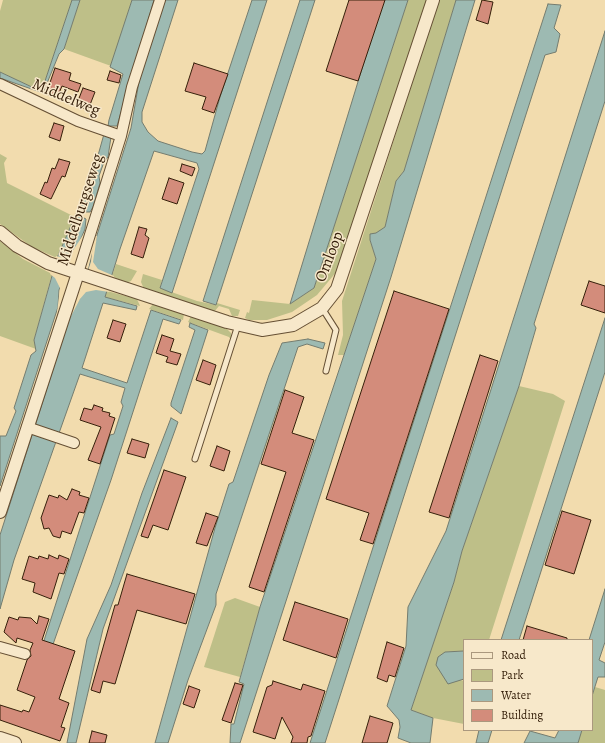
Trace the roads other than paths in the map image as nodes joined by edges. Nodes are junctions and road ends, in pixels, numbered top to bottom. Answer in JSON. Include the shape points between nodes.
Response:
{"nodes":[{"id":1,"x":160,"y":0,"type":"edge"},
{"id":2,"x":433,"y":0,"type":"edge"},
{"id":3,"x":0,"y":84,"type":"edge"},
{"id":4,"x":121,"y":136,"type":"junction"},
{"id":5,"x":0,"y":232,"type":"edge"},
{"id":6,"x":77,"y":273,"type":"junction"},
{"id":7,"x":322,"y":308,"type":"junction"},
{"id":8,"x":238,"y":324,"type":"junction"},
{"id":9,"x":326,"y":371,"type":"dead end"},
{"id":10,"x":27,"y":428,"type":"junction"},
{"id":11,"x":74,"y":443,"type":"dead end"},
{"id":12,"x":195,"y":459,"type":"dead end"},
{"id":13,"x":0,"y":512,"type":"edge"},
{"id":14,"x":0,"y":647,"type":"edge"},
{"id":15,"x":25,"y":654,"type":"dead end"},
{"id":16,"x":0,"y":738,"type":"edge"},
{"id":17,"x":15,"y":743,"type":"edge"}],
"edges":[{"from":1,"to":4,"type":"street","name":"Middelburgseweg","via":[[132,87]]},
{"from":2,"to":7,"type":"street","name":"Omloop","via":[[337,289]]},
{"from":3,"to":4,"type":"street","name":"Middelweg","via":[[71,118]]},
{"from":4,"to":6,"type":"street","name":"Middelburgseweg"},
{"from":5,"to":6,"type":"street","name":"Omloop","via":[[17,246],[48,263]]},
{"from":6,"to":8,"type":"street","name":"Omloop"},
{"from":6,"to":10,"type":"street","name":"Middelburgseweg"},
{"from":7,"to":8,"type":"street","name":"Omloop","via":[[293,325],[262,330]]},
{"from":7,"to":9,"type":"lane","via":[[336,330]]},
{"from":8,"to":12,"type":"lane"},
{"from":10,"to":11,"type":"street"},
{"from":10,"to":13,"type":"street","name":"Middelburgseweg"},
{"from":14,"to":15,"type":"street"},
{"from":16,"to":17,"type":"street"}]}
